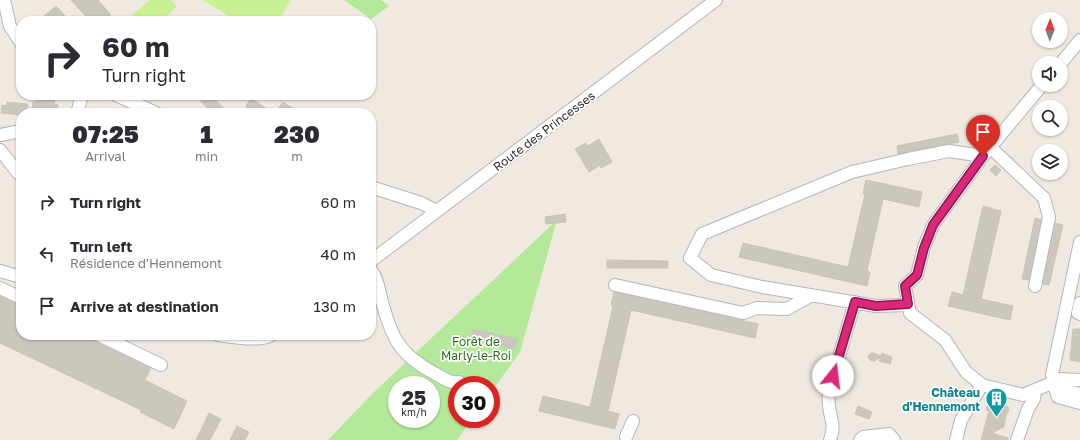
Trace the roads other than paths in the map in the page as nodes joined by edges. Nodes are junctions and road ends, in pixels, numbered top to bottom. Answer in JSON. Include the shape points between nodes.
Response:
{"nodes":[{"id":1,"x":4,"y":0,"type":"edge"},
{"id":2,"x":716,"y":0,"type":"edge"},
{"id":3,"x":16,"y":35,"type":"edge"},
{"id":4,"x":1080,"y":40,"type":"edge"},
{"id":5,"x":1067,"y":56,"type":"edge"},
{"id":6,"x":1036,"y":92,"type":"edge"},
{"id":7,"x":127,"y":100,"type":"edge"},
{"id":8,"x":145,"y":108,"type":"edge"},
{"id":9,"x":16,"y":132,"type":"edge"},
{"id":10,"x":0,"y":134,"type":"edge"},
{"id":11,"x":0,"y":150,"type":"edge"},
{"id":12,"x":986,"y":152,"type":"junction"},
{"id":13,"x":16,"y":170,"type":"edge"},
{"id":14,"x":376,"y":189,"type":"edge"},
{"id":15,"x":437,"y":211,"type":"junction"},
{"id":16,"x":1080,"y":242,"type":"edge"},
{"id":17,"x":376,"y":257,"type":"edge"},
{"id":18,"x":0,"y":271,"type":"edge"},
{"id":19,"x":16,"y":276,"type":"edge"},
{"id":20,"x":376,"y":280,"type":"edge"},
{"id":21,"x":615,"y":286,"type":"dead end"},
{"id":22,"x":1035,"y":286,"type":"dead end"},
{"id":23,"x":0,"y":288,"type":"edge"},
{"id":24,"x":812,"y":295,"type":"junction"},
{"id":25,"x":16,"y":296,"type":"edge"},
{"id":26,"x":855,"y":302,"type":"junction"},
{"id":27,"x":1080,"y":303,"type":"edge"},
{"id":28,"x":908,"y":304,"type":"junction"},
{"id":29,"x":1080,"y":314,"type":"edge"},
{"id":30,"x":109,"y":340,"type":"edge"},
{"id":31,"x":161,"y":365,"type":"dead end"},
{"id":32,"x":448,"y":380,"type":"edge"},
{"id":33,"x":1080,"y":380,"type":"edge"},
{"id":34,"x":1056,"y":384,"type":"junction"},
{"id":35,"x":982,"y":385,"type":"junction"},
{"id":36,"x":1080,"y":386,"type":"edge"},
{"id":37,"x":1035,"y":390,"type":"junction"},
{"id":38,"x":1080,"y":394,"type":"edge"},
{"id":39,"x":1080,"y":403,"type":"edge"},
{"id":40,"x":633,"y":420,"type":"dead end"},
{"id":41,"x":626,"y":439,"type":"edge"},
{"id":42,"x":830,"y":440,"type":"edge"},
{"id":43,"x":860,"y":440,"type":"edge"},
{"id":44,"x":894,"y":440,"type":"edge"},
{"id":45,"x":956,"y":440,"type":"edge"},
{"id":46,"x":1017,"y":440,"type":"edge"}],
"edges":[{"from":1,"to":3,"type":"street","via":[[10,26]]},
{"from":2,"to":15,"type":"street","name":"Route des Princesses"},
{"from":4,"to":5,"type":"street"},
{"from":6,"to":12,"type":"street"},
{"from":7,"to":8,"type":"street"},
{"from":9,"to":10,"type":"street"},
{"from":11,"to":13,"type":"street"},
{"from":12,"to":22,"type":"street","via":[[1044,198],[1049,217]]},
{"from":12,"to":24,"type":"street","via":[[949,151],[852,172],[702,234],[690,258],[711,275]]},
{"from":12,"to":28,"type":"street","via":[[933,225],[917,275],[905,286]]},
{"from":14,"to":15,"type":"street"},
{"from":15,"to":17,"type":"street","name":"Route des Princesses"},
{"from":16,"to":34,"type":"street","via":[[1052,375]]},
{"from":18,"to":19,"type":"street"},
{"from":20,"to":32,"type":"street","via":[[384,309],[401,349],[412,360]]},
{"from":21,"to":24,"type":"street","via":[[743,313],[757,308],[787,309]]},
{"from":23,"to":25,"type":"street"},
{"from":24,"to":26,"type":"street"},
{"from":26,"to":28,"type":"street","via":[[876,306]]},
{"from":26,"to":42,"type":"street","via":[[829,391],[833,429]]},
{"from":27,"to":29,"type":"street"},
{"from":28,"to":35,"type":"street","via":[[910,313],[945,340],[966,372]]},
{"from":30,"to":31,"type":"street"},
{"from":33,"to":34,"type":"street","via":[[1061,379]]},
{"from":34,"to":36,"type":"street"},
{"from":34,"to":37,"type":"street"},
{"from":34,"to":38,"type":"street"},
{"from":34,"to":39,"type":"street","via":[[1058,397]]},
{"from":35,"to":37,"type":"street","via":[[1022,395]]},
{"from":35,"to":45,"type":"street","via":[[961,420]]},
{"from":37,"to":46,"type":"street","via":[[1034,399]]},
{"from":40,"to":41,"type":"street"},
{"from":43,"to":44,"type":"street","via":[[863,437],[889,434]]}]}
